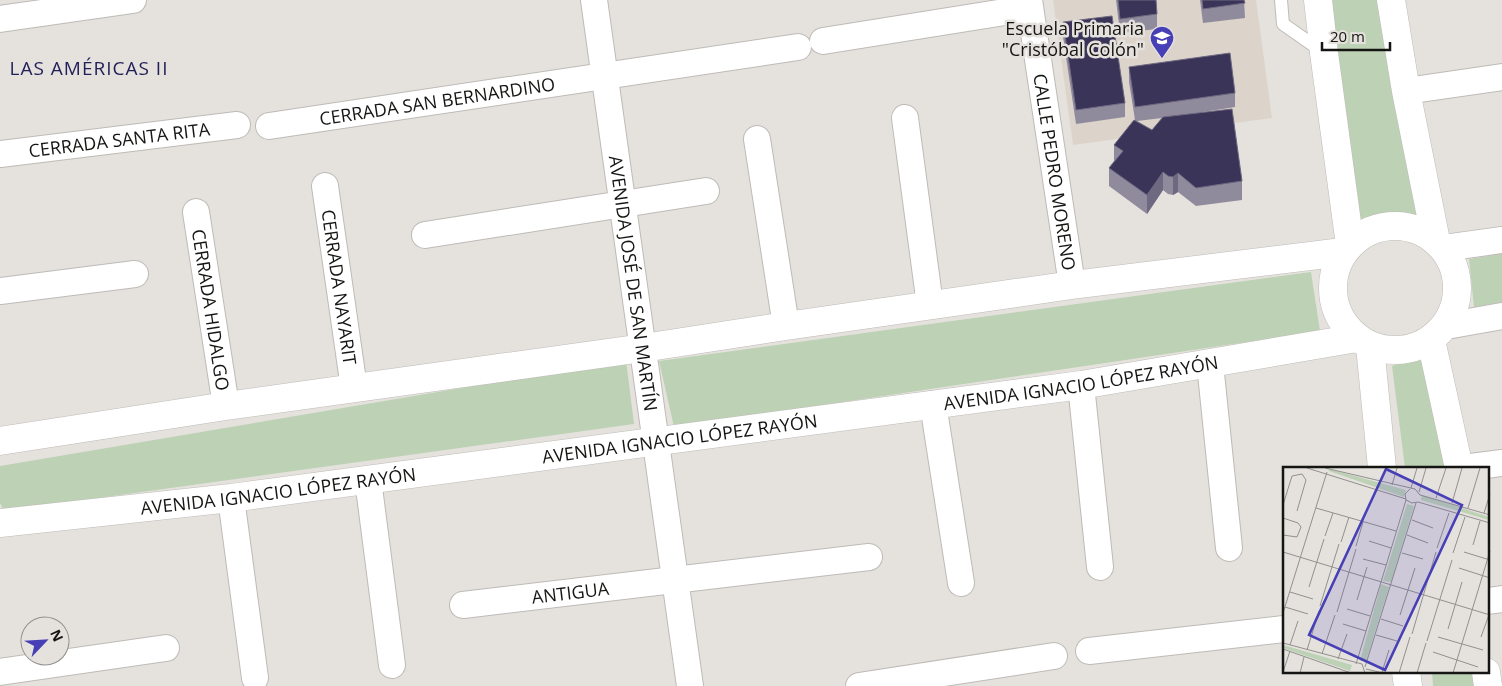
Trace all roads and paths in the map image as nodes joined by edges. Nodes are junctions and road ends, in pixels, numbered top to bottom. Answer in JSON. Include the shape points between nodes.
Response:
{"nodes":[{"id":1,"x":133,"y":0,"type":"edge"},
{"id":2,"x":594,"y":0,"type":"edge"},
{"id":3,"x":1281,"y":0,"type":"edge"},
{"id":4,"x":1318,"y":0,"type":"edge"},
{"id":5,"x":1391,"y":0,"type":"edge"},
{"id":6,"x":1030,"y":4,"type":"edge"},
{"id":7,"x":0,"y":19,"type":"edge"},
{"id":8,"x":823,"y":41,"type":"dead end"},
{"id":9,"x":798,"y":47,"type":"dead end"},
{"id":10,"x":1324,"y":53,"type":"junction"},
{"id":11,"x":605,"y":76,"type":"junction"},
{"id":12,"x":1502,"y":77,"type":"edge"},
{"id":13,"x":1406,"y":91,"type":"junction"},
{"id":14,"x":904,"y":118,"type":"dead end"},
{"id":15,"x":237,"y":125,"type":"dead end"},
{"id":16,"x":269,"y":126,"type":"dead end"},
{"id":17,"x":757,"y":138,"type":"dead end"},
{"id":18,"x":0,"y":154,"type":"edge"},
{"id":19,"x":325,"y":186,"type":"dead end"},
{"id":20,"x":706,"y":191,"type":"dead end"},
{"id":21,"x":623,"y":204,"type":"junction"},
{"id":22,"x":196,"y":212,"type":"dead end"},
{"id":23,"x":425,"y":235,"type":"dead end"},
{"id":24,"x":1502,"y":240,"type":"edge"},
{"id":25,"x":1440,"y":245,"type":"junction"},
{"id":26,"x":1347,"y":248,"type":"junction"},
{"id":27,"x":135,"y":274,"type":"dead end"},
{"id":28,"x":1072,"y":285,"type":"junction"},
{"id":29,"x":0,"y":291,"type":"edge"},
{"id":30,"x":930,"y":306,"type":"junction"},
{"id":31,"x":1502,"y":316,"type":"edge"},
{"id":32,"x":786,"y":326,"type":"junction"},
{"id":33,"x":1438,"y":333,"type":"junction"},
{"id":34,"x":1364,"y":342,"type":"junction"},
{"id":35,"x":643,"y":348,"type":"junction"},
{"id":36,"x":1210,"y":364,"type":"junction"},
{"id":37,"x":1081,"y":385,"type":"junction"},
{"id":38,"x":354,"y":388,"type":"junction"},
{"id":39,"x":933,"y":404,"type":"junction"},
{"id":40,"x":226,"y":406,"type":"junction"},
{"id":41,"x":0,"y":441,"type":"edge"},
{"id":42,"x":656,"y":441,"type":"junction"},
{"id":43,"x":1502,"y":463,"type":"edge"},
{"id":44,"x":1382,"y":467,"type":"edge"},
{"id":45,"x":1461,"y":467,"type":"edge"},
{"id":46,"x":1469,"y":467,"type":"edge"},
{"id":47,"x":368,"y":480,"type":"junction"},
{"id":48,"x":230,"y":498,"type":"junction"},
{"id":49,"x":0,"y":523,"type":"edge"},
{"id":50,"x":1229,"y":548,"type":"dead end"},
{"id":51,"x":868,"y":557,"type":"dead end"},
{"id":52,"x":1100,"y":567,"type":"dead end"},
{"id":53,"x":675,"y":580,"type":"junction"},
{"id":54,"x":961,"y":584,"type":"dead end"},
{"id":55,"x":464,"y":604,"type":"dead end"},
{"id":56,"x":1283,"y":628,"type":"edge"},
{"id":57,"x":166,"y":648,"type":"dead end"},
{"id":58,"x":1090,"y":651,"type":"dead end"},
{"id":59,"x":1054,"y":656,"type":"dead end"},
{"id":60,"x":392,"y":665,"type":"dead end"},
{"id":61,"x":0,"y":672,"type":"edge"},
{"id":62,"x":256,"y":678,"type":"dead end"},
{"id":63,"x":690,"y":686,"type":"edge"},
{"id":64,"x":860,"y":686,"type":"edge"}],
"edges":[{"from":1,"to":7,"type":"street"},
{"from":2,"to":11,"type":"street","name":"AVENIDA JOSÉ DE SAN MARTÍN"},
{"from":3,"to":10,"type":"lane","via":[[1283,24]]},
{"from":4,"to":10,"type":"street"},
{"from":5,"to":13,"type":"street"},
{"from":6,"to":8,"type":"street"},
{"from":6,"to":28,"type":"street","name":"CALLE PEDRO MORENO"},
{"from":9,"to":11,"type":"street","name":"CERRADA SAN BERNARDINO"},
{"from":10,"to":26,"type":"street"},
{"from":11,"to":16,"type":"street","name":"CERRADA SAN BERNARDINO"},
{"from":11,"to":21,"type":"street","name":"AVENIDA JOSÉ DE SAN MARTÍN"},
{"from":12,"to":13,"type":"street"},
{"from":13,"to":25,"type":"street"},
{"from":14,"to":30,"type":"street"},
{"from":15,"to":18,"type":"street","name":"CERRADA SANTA RITA"},
{"from":17,"to":32,"type":"street"},
{"from":19,"to":38,"type":"street","name":"CERRADA NAYARIT"},
{"from":20,"to":21,"type":"street"},
{"from":21,"to":23,"type":"street"},
{"from":21,"to":35,"type":"street","name":"AVENIDA JOSÉ DE SAN MARTÍN"},
{"from":22,"to":40,"type":"street","name":"CERRADA HIDALGO"},
{"from":24,"to":25,"type":"street"},
{"from":25,"to":26,"type":"street","via":[[1420,231],[1387,222],[1365,233]]},
{"from":25,"to":33,"type":"street","via":[[1453,263],[1458,295],[1454,311]]},
{"from":26,"to":28,"type":"street"},
{"from":26,"to":34,"type":"street","via":[[1335,270],[1332,288],[1335,307],[1344,324]]},
{"from":27,"to":29,"type":"street"},
{"from":28,"to":30,"type":"street"},
{"from":30,"to":32,"type":"street"},
{"from":31,"to":33,"type":"street"},
{"from":32,"to":35,"type":"street"},
{"from":33,"to":34,"type":"street","via":[[1412,349],[1391,351]]},
{"from":33,"to":45,"type":"street"},
{"from":34,"to":36,"type":"street","name":"AVENIDA IGNACIO LÓPEZ RAYÓN"},
{"from":34,"to":44,"type":"street"},
{"from":35,"to":38,"type":"street"},
{"from":35,"to":42,"type":"street","name":"AVENIDA JOSÉ DE SAN MARTÍN"},
{"from":36,"to":37,"type":"street","name":"AVENIDA IGNACIO LÓPEZ RAYÓN"},
{"from":36,"to":50,"type":"street"},
{"from":37,"to":39,"type":"street","name":"AVENIDA IGNACIO LÓPEZ RAYÓN"},
{"from":37,"to":52,"type":"street"},
{"from":38,"to":40,"type":"street"},
{"from":39,"to":42,"type":"street","name":"AVENIDA IGNACIO LÓPEZ RAYÓN"},
{"from":39,"to":54,"type":"street"},
{"from":40,"to":41,"type":"street"},
{"from":42,"to":47,"type":"street","name":"AVENIDA IGNACIO LÓPEZ RAYÓN"},
{"from":42,"to":53,"type":"street","name":"AVENIDA JOSÉ DE SAN MARTÍN"},
{"from":43,"to":46,"type":"street"},
{"from":47,"to":48,"type":"street","name":"AVENIDA IGNACIO LÓPEZ RAYÓN"},
{"from":47,"to":60,"type":"street"},
{"from":48,"to":49,"type":"street","name":"AVENIDA IGNACIO LÓPEZ RAYÓN"},
{"from":48,"to":62,"type":"street"},
{"from":51,"to":53,"type":"street","name":"ANTIGUA"},
{"from":53,"to":55,"type":"street","name":"ANTIGUA"},
{"from":53,"to":63,"type":"street","name":"AVENIDA JOSÉ DE SAN MARTÍN"},
{"from":56,"to":58,"type":"street"},
{"from":57,"to":61,"type":"street"},
{"from":59,"to":64,"type":"street"}]}
